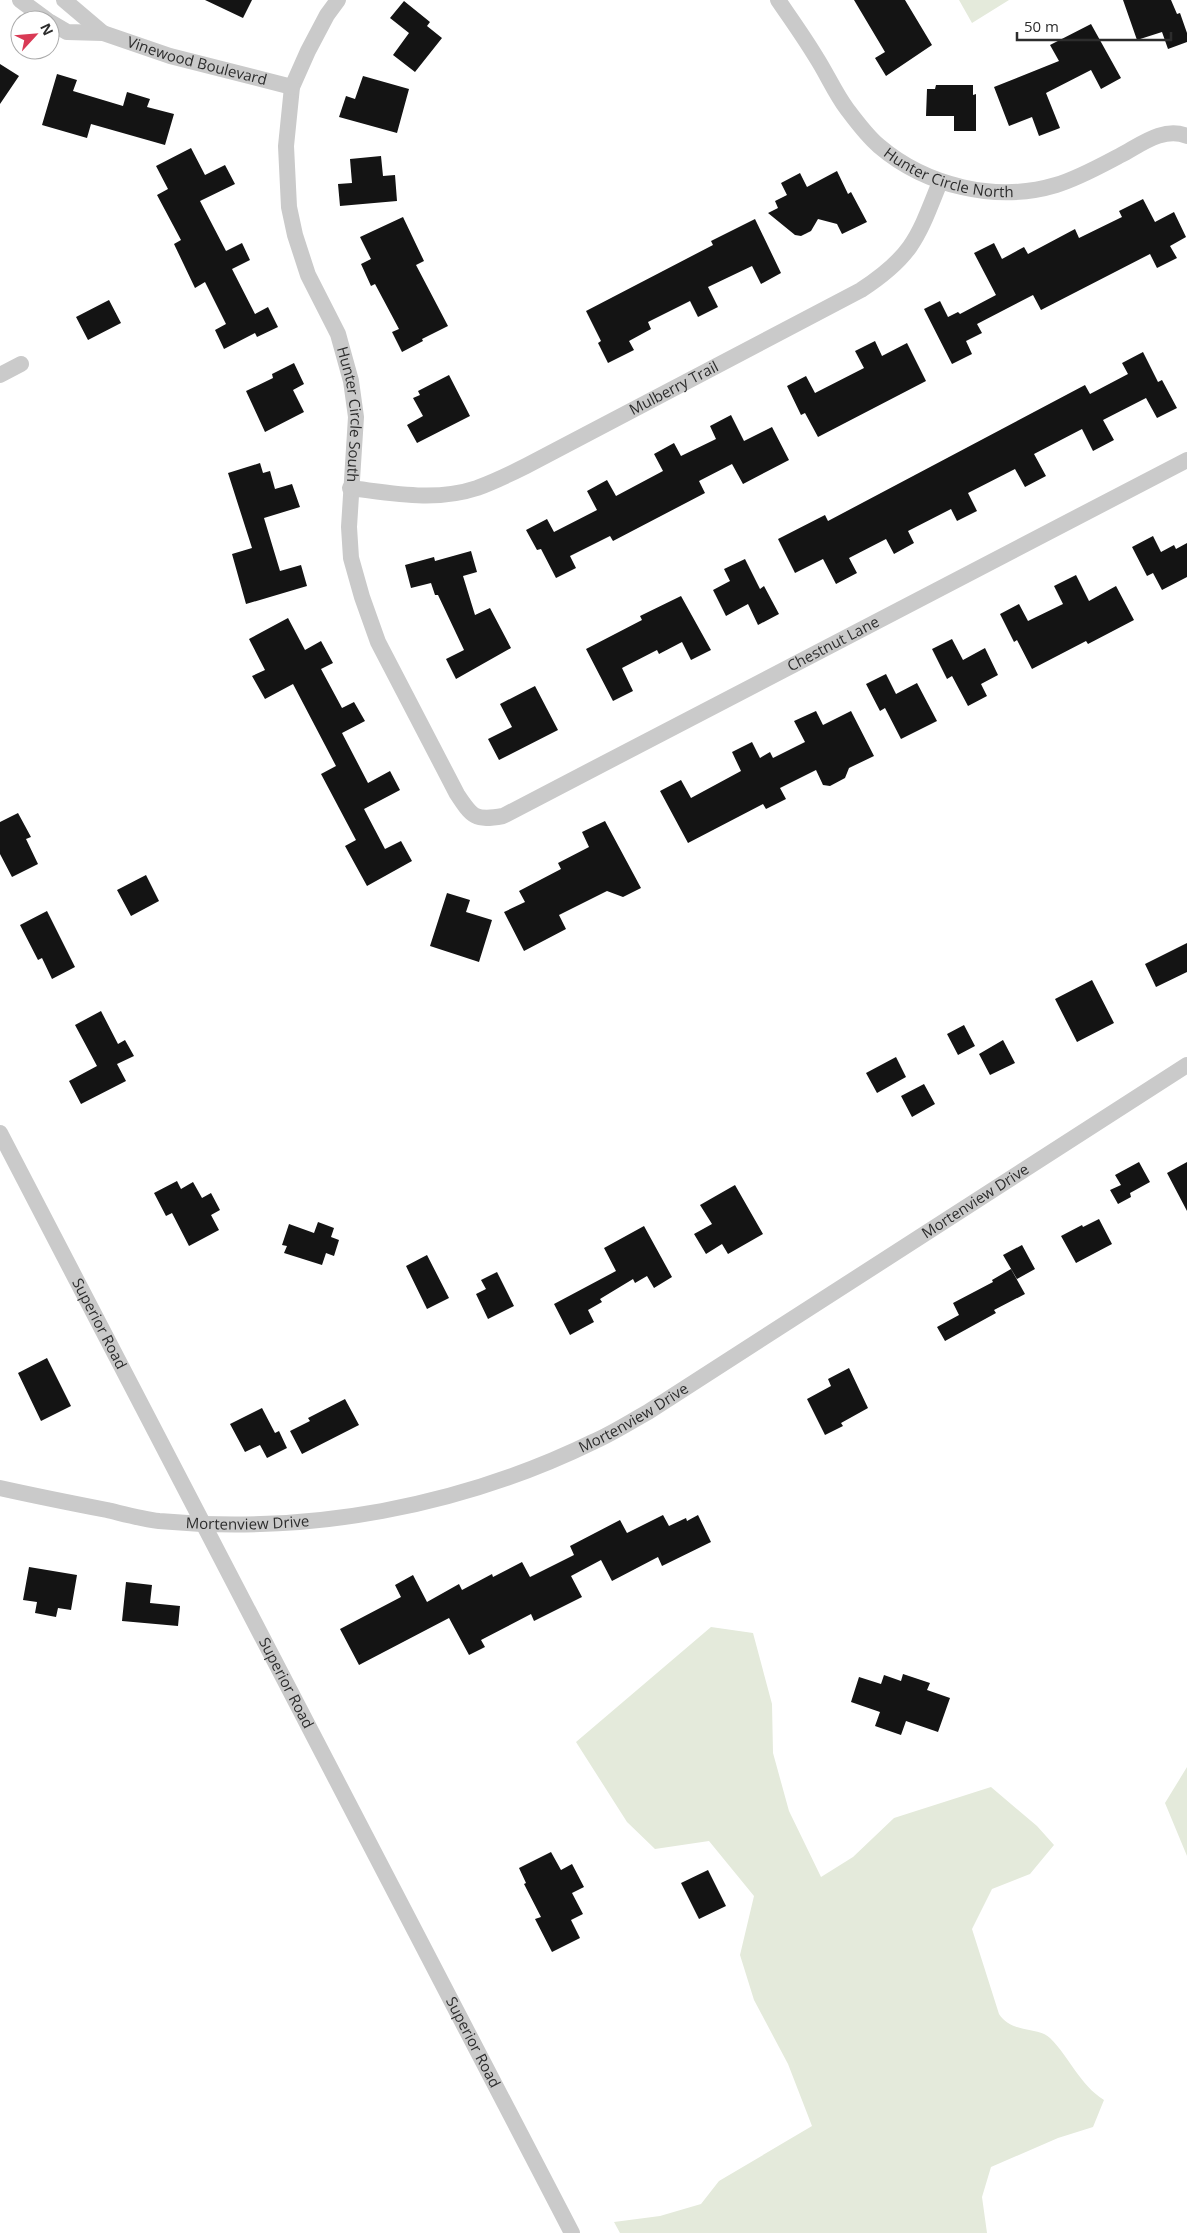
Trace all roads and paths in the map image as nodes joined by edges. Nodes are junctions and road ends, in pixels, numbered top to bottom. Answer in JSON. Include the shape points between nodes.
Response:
{"nodes":[{"id":1,"x":20,"y":0,"type":"edge"},
{"id":2,"x":64,"y":0,"type":"edge"},
{"id":3,"x":338,"y":0,"type":"edge"},
{"id":4,"x":778,"y":0,"type":"edge"},
{"id":5,"x":34,"y":10,"type":"edge"},
{"id":6,"x":60,"y":28,"type":"edge"},
{"id":7,"x":103,"y":33,"type":"junction"},
{"id":8,"x":292,"y":87,"type":"junction"},
{"id":9,"x":1187,"y":136,"type":"edge"},
{"id":10,"x":940,"y":182,"type":"junction"},
{"id":11,"x":21,"y":364,"type":"dead end"},
{"id":12,"x":0,"y":375,"type":"edge"},
{"id":13,"x":1187,"y":460,"type":"edge"},
{"id":14,"x":350,"y":488,"type":"junction"},
{"id":15,"x":477,"y":818,"type":"joint"},
{"id":16,"x":1187,"y":1065,"type":"edge"},
{"id":17,"x":0,"y":1133,"type":"edge"},
{"id":18,"x":0,"y":1488,"type":"edge"},
{"id":19,"x":201,"y":1522,"type":"junction"},
{"id":20,"x":572,"y":2233,"type":"edge"}],
"edges":[{"from":1,"to":5,"type":"street","name":"Vinewood Boulevard"},
{"from":2,"to":7,"type":"street","name":"Vinewood Boulevard"},
{"from":3,"to":8,"type":"street","name":"Hunter Circle South","via":[[327,15]]},
{"from":4,"to":10,"type":"street","name":"Hunter Circle North","via":[[846,108],[877,145],[904,165]]},
{"from":6,"to":7,"type":"street","name":"Vinewood Boulevard","via":[[67,32]]},
{"from":7,"to":8,"type":"street","name":"Vinewood Boulevard","via":[[170,56]]},
{"from":8,"to":14,"type":"street","name":"Hunter Circle South","via":[[286,146],[289,207],[308,275],[335,327],[348,365],[356,417]]},
{"from":9,"to":10,"type":"street","name":"Hunter Circle North","via":[[1169,132],[1156,136],[1056,185],[1015,193],[989,192]]},
{"from":10,"to":14,"type":"street","name":"Mulberry Trail","via":[[917,239],[895,266],[876,280],[526,466],[475,489],[448,494],[410,496]]},
{"from":11,"to":12,"type":"street"},
{"from":13,"to":15,"type":"street","name":"Chestnut Lane","via":[[503,816]]},
{"from":14,"to":15,"type":"street","name":"Hunter Circle South","via":[[351,558],[378,642],[457,794],[468,812]]},
{"from":16,"to":19,"type":"street","name":"Mortenview Drive","via":[[699,1380],[596,1441],[498,1481],[405,1507],[296,1522]]},
{"from":17,"to":19,"type":"street","name":"Superior Road"},
{"from":18,"to":19,"type":"street","name":"Mortenview Drive","via":[[158,1520]]},
{"from":19,"to":20,"type":"street","name":"Superior Road"}]}
